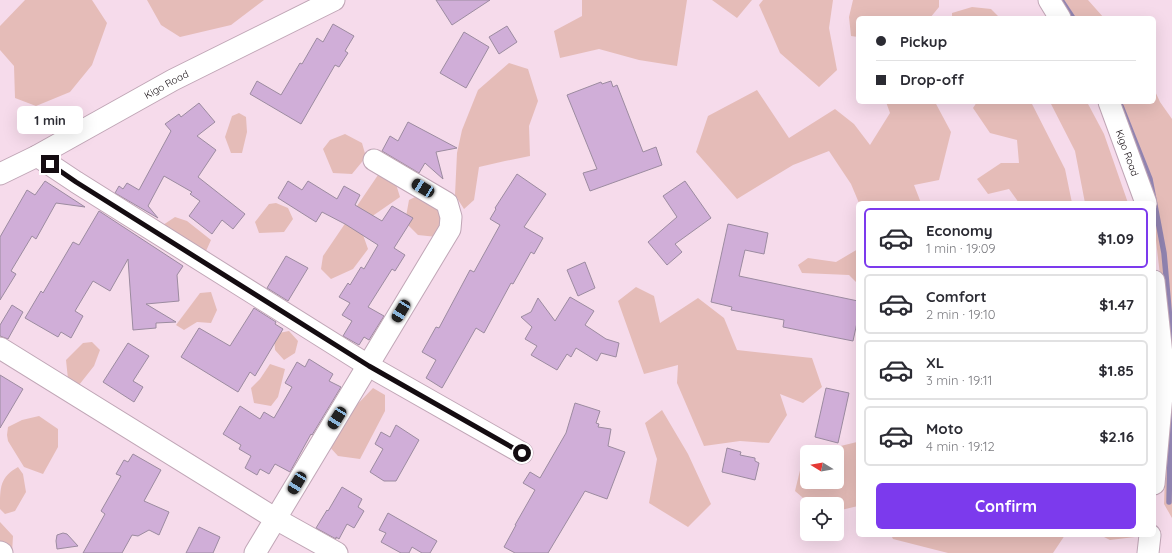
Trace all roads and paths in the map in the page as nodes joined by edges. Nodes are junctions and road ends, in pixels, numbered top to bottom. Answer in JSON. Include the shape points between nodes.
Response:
{"nodes":[{"id":1,"x":334,"y":0,"type":"edge"},
{"id":2,"x":1049,"y":0,"type":"edge"},
{"id":3,"x":1059,"y":16,"type":"edge"},
{"id":4,"x":1111,"y":104,"type":"edge"},
{"id":5,"x":37,"y":156,"type":"junction"},
{"id":6,"x":374,"y":160,"type":"dead end"},
{"id":7,"x":0,"y":174,"type":"edge"},
{"id":8,"x":1145,"y":201,"type":"edge"},
{"id":9,"x":1156,"y":299,"type":"edge"},
{"id":10,"x":0,"y":348,"type":"edge"},
{"id":11,"x":369,"y":366,"type":"junction"},
{"id":12,"x":522,"y":453,"type":"dead end"},
{"id":13,"x":1156,"y":462,"type":"edge"},
{"id":14,"x":276,"y":519,"type":"junction"},
{"id":15,"x":1150,"y":537,"type":"edge"},
{"id":16,"x":255,"y":553,"type":"edge"},
{"id":17,"x":337,"y":553,"type":"edge"},
{"id":18,"x":1148,"y":553,"type":"edge"}],
"edges":[{"from":1,"to":5,"type":"street","name":"Kigo Road","via":[[172,80]]},
{"from":2,"to":3,"type":"street"},
{"from":4,"to":8,"type":"street","name":"Kigo Road"},
{"from":5,"to":7,"type":"street","name":"Kigo Road"},
{"from":5,"to":11,"type":"street"},
{"from":6,"to":11,"type":"street","via":[[447,203],[451,217],[450,229]]},
{"from":9,"to":13,"type":"street","via":[[1164,373]]},
{"from":10,"to":14,"type":"street"},
{"from":11,"to":12,"type":"street"},
{"from":11,"to":14,"type":"street"},
{"from":14,"to":16,"type":"street"},
{"from":14,"to":17,"type":"street"},
{"from":15,"to":18,"type":"street"}]}
